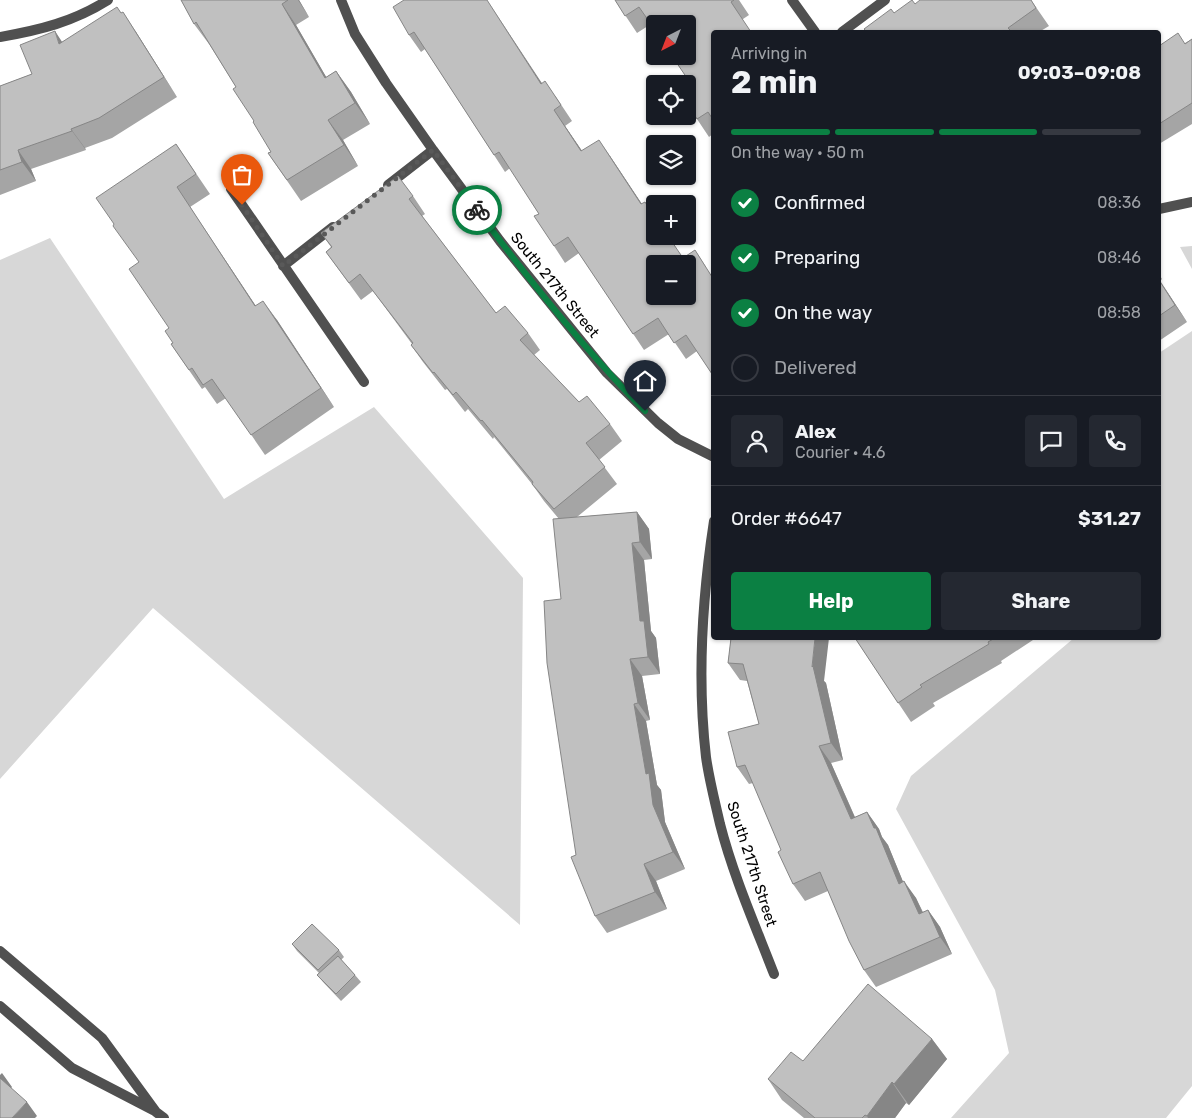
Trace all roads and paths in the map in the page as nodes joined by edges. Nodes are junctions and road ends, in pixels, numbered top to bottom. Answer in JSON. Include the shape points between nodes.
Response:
{"nodes":[{"id":1,"x":108,"y":0,"type":"edge"},
{"id":2,"x":341,"y":0,"type":"edge"},
{"id":3,"x":792,"y":0,"type":"edge"},
{"id":4,"x":885,"y":0,"type":"edge"},
{"id":5,"x":814,"y":30,"type":"edge"},
{"id":6,"x":845,"y":30,"type":"edge"},
{"id":7,"x":0,"y":37,"type":"edge"},
{"id":8,"x":433,"y":150,"type":"junction"},
{"id":9,"x":231,"y":189,"type":"dead end"},
{"id":10,"x":378,"y":193,"type":"edge"},
{"id":11,"x":1192,"y":202,"type":"edge"},
{"id":12,"x":1161,"y":209,"type":"edge"},
{"id":13,"x":338,"y":224,"type":"edge"},
{"id":14,"x":283,"y":266,"type":"junction"},
{"id":15,"x":364,"y":382,"type":"dead end"},
{"id":16,"x":711,"y":456,"type":"edge"},
{"id":17,"x":711,"y":547,"type":"edge"},
{"id":18,"x":0,"y":950,"type":"edge"},
{"id":19,"x":774,"y":974,"type":"dead end"},
{"id":20,"x":0,"y":1006,"type":"edge"},
{"id":21,"x":160,"y":1115,"type":"edge"}],
"edges":[{"from":1,"to":7,"type":"street","via":[[66,22]]},
{"from":2,"to":8,"type":"street","name":"South 217th Street","via":[[360,42]]},
{"from":3,"to":5,"type":"street"},
{"from":4,"to":6,"type":"street"},
{"from":8,"to":10,"type":"street"},
{"from":8,"to":16,"type":"street","name":"South 217th Street","via":[[500,241],[607,373],[671,434]]},
{"from":9,"to":14,"type":"street"},
{"from":11,"to":12,"type":"street"},
{"from":13,"to":14,"type":"street"},
{"from":14,"to":15,"type":"street"},
{"from":17,"to":19,"type":"street","name":"South 217th Street","via":[[704,609],[702,686],[706,758],[721,826],[738,880]]},
{"from":18,"to":21,"type":"street","via":[[102,1038]]},
{"from":20,"to":21,"type":"street","via":[[72,1068]]}]}
